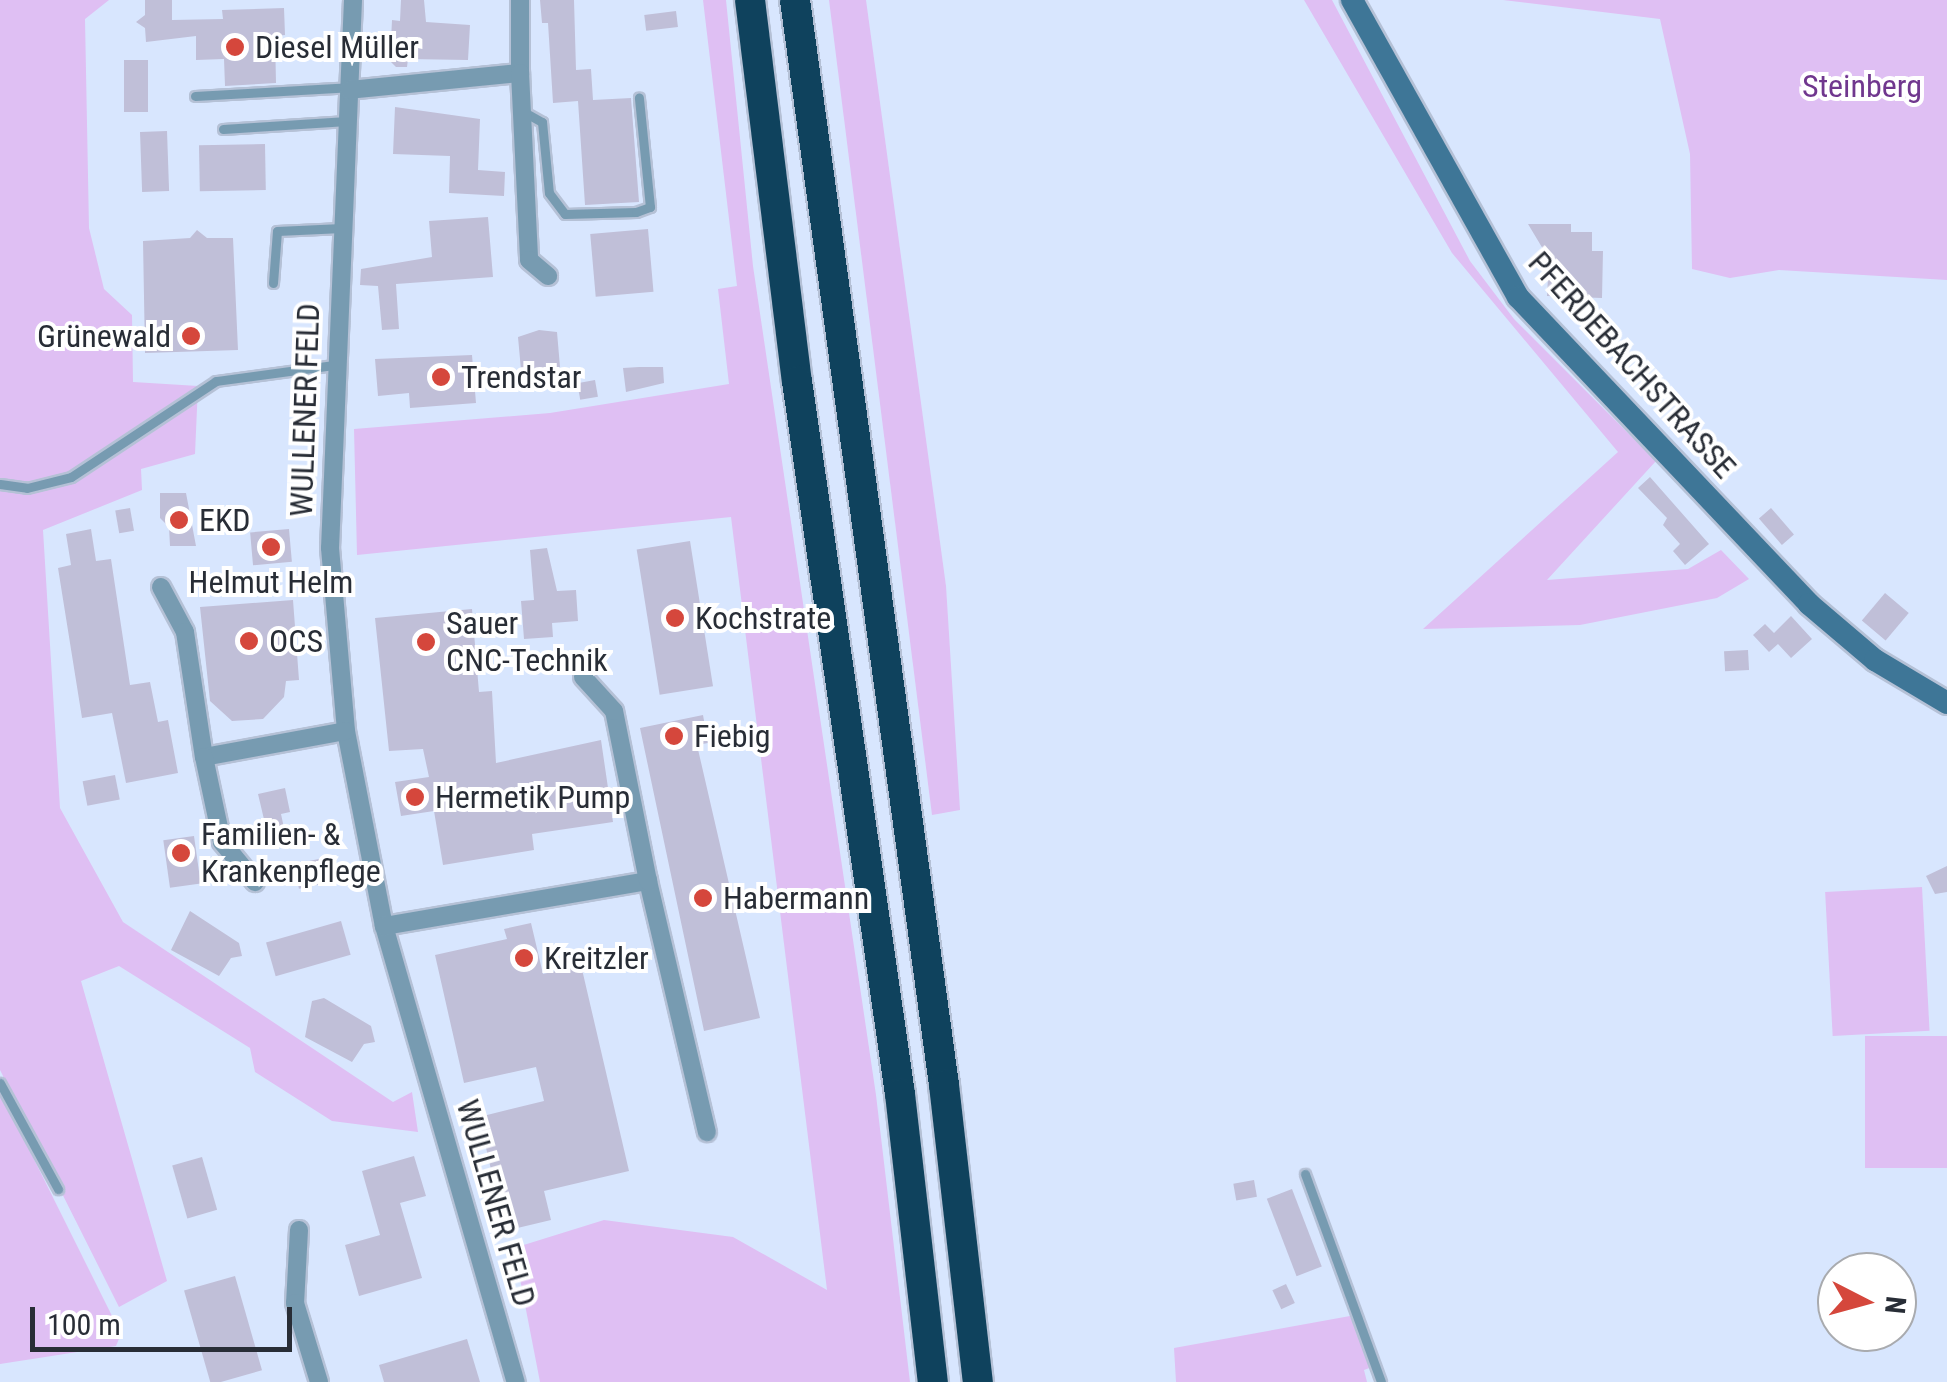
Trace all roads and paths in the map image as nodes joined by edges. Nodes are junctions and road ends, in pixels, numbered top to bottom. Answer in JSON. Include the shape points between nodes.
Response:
{"nodes":[{"id":1,"x":353,"y":0,"type":"edge"},
{"id":2,"x":520,"y":0,"type":"edge"},
{"id":3,"x":750,"y":0,"type":"edge"},
{"id":4,"x":795,"y":0,"type":"edge"},
{"id":5,"x":1352,"y":0,"type":"edge"},
{"id":6,"x":520,"y":74,"type":"junction"},
{"id":7,"x":349,"y":88,"type":"junction"},
{"id":8,"x":194,"y":96,"type":"dead end"},
{"id":9,"x":639,"y":98,"type":"dead end"},
{"id":10,"x":522,"y":112,"type":"junction"},
{"id":11,"x":347,"y":122,"type":"junction"},
{"id":12,"x":222,"y":129,"type":"dead end"},
{"id":13,"x":342,"y":228,"type":"junction"},
{"id":14,"x":548,"y":276,"type":"dead end"},
{"id":15,"x":273,"y":283,"type":"dead end"},
{"id":16,"x":336,"y":365,"type":"junction"},
{"id":17,"x":0,"y":484,"type":"edge"},
{"id":18,"x":161,"y":586,"type":"dead end"},
{"id":19,"x":583,"y":678,"type":"dead end"},
{"id":20,"x":1947,"y":703,"type":"edge"},
{"id":21,"x":346,"y":731,"type":"junction"},
{"id":22,"x":204,"y":757,"type":"junction"},
{"id":23,"x":648,"y":881,"type":"junction"},
{"id":24,"x":254,"y":882,"type":"dead end"},
{"id":25,"x":384,"y":926,"type":"junction"},
{"id":26,"x":0,"y":1083,"type":"edge"},
{"id":27,"x":707,"y":1132,"type":"dead end"},
{"id":28,"x":1305,"y":1174,"type":"dead end"},
{"id":29,"x":58,"y":1189,"type":"dead end"},
{"id":30,"x":299,"y":1230,"type":"dead end"},
{"id":31,"x":318,"y":1382,"type":"edge"},
{"id":32,"x":516,"y":1382,"type":"edge"},
{"id":33,"x":933,"y":1382,"type":"edge"},
{"id":34,"x":978,"y":1382,"type":"edge"},
{"id":35,"x":1381,"y":1382,"type":"edge"}],
"edges":[{"from":1,"to":7,"type":"street","name":"WULLENER FELD"},
{"from":2,"to":6,"type":"street"},
{"from":3,"to":33,"type":"highway","via":[[796,382],[900,1094]]},
{"from":4,"to":34,"type":"highway","via":[[944,1085]]},
{"from":5,"to":20,"type":"main road","name":"PFERDEBACHSTRASSE","via":[[1518,296],[1809,604],[1874,660]]},
{"from":6,"to":7,"type":"street"},
{"from":6,"to":10,"type":"street"},
{"from":7,"to":8,"type":"lane"},
{"from":7,"to":11,"type":"street","name":"WULLENER FELD"},
{"from":9,"to":10,"type":"lane","via":[[650,207],[636,212],[565,214],[549,193],[542,122]]},
{"from":10,"to":14,"type":"street","via":[[529,260]]},
{"from":11,"to":12,"type":"lane"},
{"from":11,"to":13,"type":"street","name":"WULLENER FELD"},
{"from":13,"to":15,"type":"lane","via":[[277,232]]},
{"from":13,"to":16,"type":"street","name":"WULLENER FELD"},
{"from":16,"to":17,"type":"lane","via":[[216,381],[71,477],[27,488]]},
{"from":16,"to":21,"type":"street","name":"WULLENER FELD","via":[[330,548]]},
{"from":18,"to":22,"type":"street","via":[[185,632]]},
{"from":19,"to":23,"type":"street","via":[[614,711]]},
{"from":21,"to":22,"type":"street"},
{"from":21,"to":25,"type":"street","name":"WULLENER FELD"},
{"from":22,"to":24,"type":"street","via":[[222,842]]},
{"from":23,"to":25,"type":"street"},
{"from":23,"to":27,"type":"street"},
{"from":25,"to":32,"type":"street","name":"WULLENER FELD"},
{"from":26,"to":29,"type":"lane"},
{"from":28,"to":35,"type":"lane"},
{"from":30,"to":31,"type":"street","via":[[295,1302]]}]}
